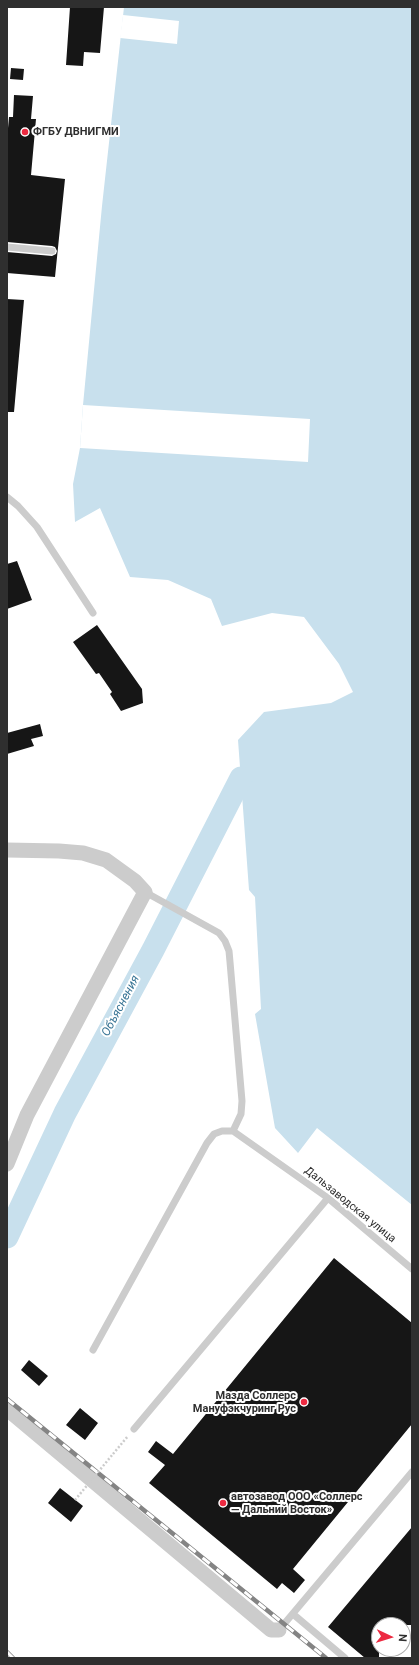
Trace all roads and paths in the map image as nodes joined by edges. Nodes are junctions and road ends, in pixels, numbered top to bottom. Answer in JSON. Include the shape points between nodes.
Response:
{"nodes":[{"id":1,"x":7,"y":247,"type":"edge"},
{"id":2,"x":52,"y":251,"type":"dead end"},
{"id":3,"x":7,"y":497,"type":"edge"},
{"id":4,"x":93,"y":613,"type":"dead end"},
{"id":5,"x":7,"y":850,"type":"edge"},
{"id":6,"x":145,"y":892,"type":"junction"},
{"id":7,"x":233,"y":1131,"type":"junction"},
{"id":8,"x":7,"y":1164,"type":"edge"},
{"id":9,"x":328,"y":1198,"type":"junction"},
{"id":10,"x":412,"y":1270,"type":"edge"},
{"id":11,"x":93,"y":1350,"type":"dead end"},
{"id":12,"x":7,"y":1409,"type":"edge"},
{"id":13,"x":134,"y":1429,"type":"joint"},
{"id":14,"x":412,"y":1472,"type":"edge"},
{"id":15,"x":75,"y":1500,"type":"dead end"},
{"id":16,"x":292,"y":1614,"type":"junction"},
{"id":17,"x":279,"y":1630,"type":"joint"},
{"id":18,"x":345,"y":1658,"type":"edge"}],
"edges":[{"from":1,"to":2,"type":"lane"},
{"from":3,"to":4,"type":"lane","via":[[37,527]]},
{"from":5,"to":6,"type":"street","via":[[59,850],[84,853],[106,860],[135,881]]},
{"from":6,"to":7,"type":"lane","via":[[219,933],[229,951],[242,1101],[241,1114]]},
{"from":6,"to":8,"type":"street","via":[[27,1115]]},
{"from":7,"to":9,"type":"lane","name":"Дальзаводская улица"},
{"from":7,"to":11,"type":"lane","via":[[214,1134],[207,1143]]},
{"from":9,"to":10,"type":"lane","name":"Дальзаводская улица"},
{"from":9,"to":13,"type":"lane"},
{"from":12,"to":17,"type":"street","via":[[271,1630]]},
{"from":13,"to":15,"type":"path","bridge":true},
{"from":14,"to":16,"type":"lane"},
{"from":16,"to":17,"type":"lane"},
{"from":16,"to":18,"type":"lane"}]}
